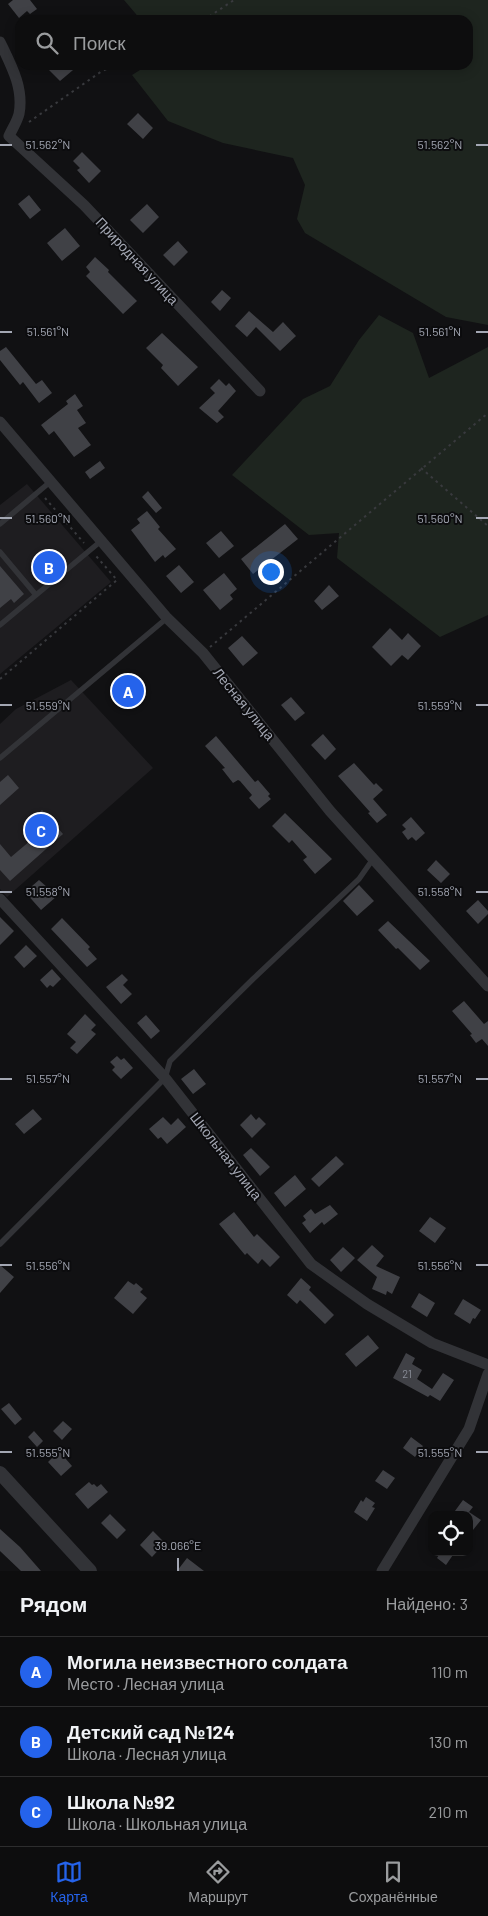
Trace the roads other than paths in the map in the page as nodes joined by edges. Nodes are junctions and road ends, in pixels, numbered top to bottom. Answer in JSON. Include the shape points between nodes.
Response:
{"nodes":[{"id":1,"x":0,"y":42,"type":"edge"},
{"id":2,"x":260,"y":391,"type":"dead end"},
{"id":3,"x":0,"y":422,"type":"edge"},
{"id":4,"x":50,"y":482,"type":"junction"},
{"id":5,"x":0,"y":524,"type":"edge"},
{"id":6,"x":101,"y":541,"type":"junction"},
{"id":7,"x":0,"y":552,"type":"edge"},
{"id":8,"x":36,"y":595,"type":"junction"},
{"id":9,"x":167,"y":618,"type":"junction"},
{"id":10,"x":0,"y":625,"type":"edge"},
{"id":11,"x":0,"y":758,"type":"edge"},
{"id":12,"x":373,"y":858,"type":"junction"},
{"id":13,"x":0,"y":899,"type":"edge"},
{"id":14,"x":488,"y":986,"type":"edge"},
{"id":15,"x":165,"y":1078,"type":"junction"},
{"id":16,"x":0,"y":1244,"type":"edge"},
{"id":17,"x":488,"y":1365,"type":"edge"},
{"id":18,"x":488,"y":1374,"type":"edge"},
{"id":19,"x":0,"y":1473,"type":"edge"},
{"id":20,"x":90,"y":1571,"type":"edge"},
{"id":21,"x":382,"y":1571,"type":"edge"}],
"edges":[{"from":1,"to":2,"type":"street","name":"Природная улица","via":[[20,94],[18,116],[7,137],[84,205]]},
{"from":3,"to":4,"type":"street","name":"Лесная улица"},
{"from":4,"to":5,"type":"lane"},
{"from":4,"to":6,"type":"street","name":"Лесная улица"},
{"from":6,"to":8,"type":"lane"},
{"from":6,"to":9,"type":"street","name":"Лесная улица"},
{"from":7,"to":8,"type":"lane"},
{"from":8,"to":10,"type":"lane"},
{"from":9,"to":11,"type":"lane"},
{"from":9,"to":12,"type":"street","name":"Лесная улица","via":[[203,653],[330,812]]},
{"from":12,"to":14,"type":"street","name":"Лесная улица"},
{"from":12,"to":15,"type":"lane","via":[[359,879],[170,1061]]},
{"from":13,"to":15,"type":"street","name":"Школьная улица"},
{"from":15,"to":16,"type":"lane"},
{"from":15,"to":17,"type":"street","name":"Школьная улица","via":[[311,1264],[367,1304],[432,1343]]},
{"from":18,"to":21,"type":"street","via":[[469,1429]]},
{"from":19,"to":20,"type":"street"}]}
